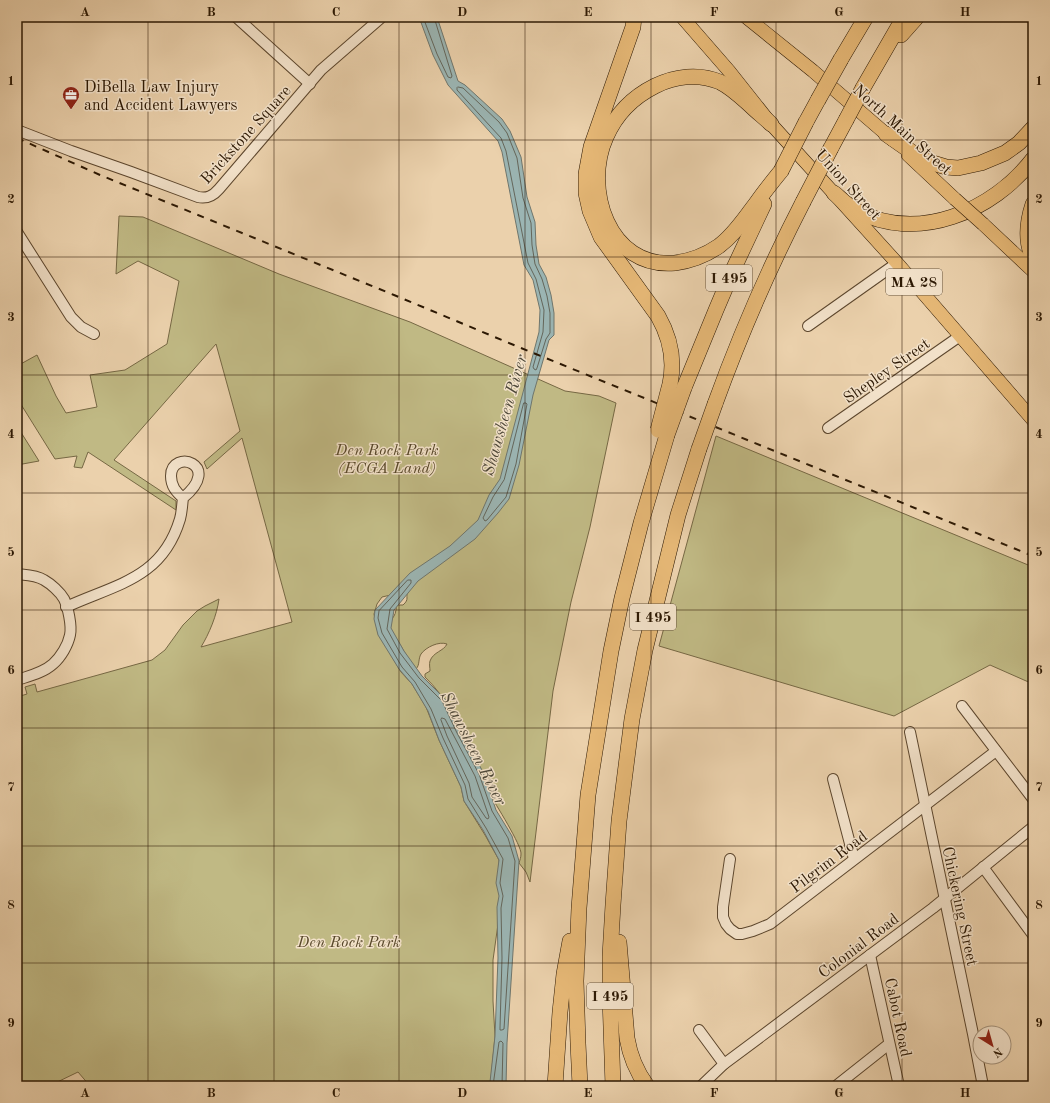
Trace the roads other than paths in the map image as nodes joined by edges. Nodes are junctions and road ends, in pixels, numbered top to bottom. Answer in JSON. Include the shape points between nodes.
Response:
{"nodes":[{"id":1,"x":236,"y":17,"type":"edge"},
{"id":2,"x":382,"y":17,"type":"edge"},
{"id":3,"x":682,"y":17,"type":"edge"},
{"id":4,"x":746,"y":17,"type":"edge"},
{"id":5,"x":866,"y":17,"type":"edge"},
{"id":6,"x":904,"y":17,"type":"edge"},
{"id":7,"x":917,"y":17,"type":"edge"},
{"id":8,"x":372,"y":20,"type":"edge"},
{"id":9,"x":635,"y":20,"type":"edge"},
{"id":10,"x":880,"y":58,"type":"junction"},
{"id":11,"x":310,"y":84,"type":"junction"},
{"id":12,"x":772,"y":124,"type":"junction"},
{"id":13,"x":1033,"y":128,"type":"edge"},
{"id":14,"x":17,"y":130,"type":"edge"},
{"id":15,"x":886,"y":134,"type":"junction"},
{"id":16,"x":1033,"y":159,"type":"edge"},
{"id":17,"x":781,"y":171,"type":"junction"},
{"id":18,"x":834,"y":193,"type":"junction"},
{"id":19,"x":1033,"y":204,"type":"edge"},
{"id":20,"x":17,"y":232,"type":"edge"},
{"id":21,"x":1033,"y":258,"type":"edge"},
{"id":22,"x":897,"y":263,"type":"junction"},
{"id":23,"x":1033,"y":271,"type":"edge"},
{"id":24,"x":808,"y":326,"type":"dead end"},
{"id":25,"x":94,"y":334,"type":"dead end"},
{"id":26,"x":960,"y":336,"type":"junction"},
{"id":27,"x":1033,"y":420,"type":"edge"},
{"id":28,"x":828,"y":428,"type":"dead end"},
{"id":29,"x":663,"y":433,"type":"junction"},
{"id":30,"x":183,"y":498,"type":"dead end"},
{"id":31,"x":17,"y":574,"type":"edge"},
{"id":32,"x":66,"y":607,"type":"junction"},
{"id":33,"x":17,"y":680,"type":"edge"},
{"id":34,"x":962,"y":706,"type":"dead end"},
{"id":35,"x":910,"y":732,"type":"dead end"},
{"id":36,"x":996,"y":751,"type":"junction"},
{"id":37,"x":833,"y":779,"type":"dead end"},
{"id":38,"x":1033,"y":799,"type":"edge"},
{"id":39,"x":925,"y":805,"type":"junction"},
{"id":40,"x":1033,"y":827,"type":"edge"},
{"id":41,"x":730,"y":859,"type":"dead end"},
{"id":42,"x":854,"y":859,"type":"junction"},
{"id":43,"x":983,"y":867,"type":"junction"},
{"id":44,"x":944,"y":899,"type":"junction"},
{"id":45,"x":612,"y":905,"type":"junction"},
{"id":46,"x":578,"y":915,"type":"junction"},
{"id":47,"x":1033,"y":935,"type":"edge"},
{"id":48,"x":870,"y":955,"type":"junction"},
{"id":49,"x":699,"y":1030,"type":"dead end"},
{"id":50,"x":890,"y":1044,"type":"junction"},
{"id":51,"x":724,"y":1064,"type":"junction"},
{"id":52,"x":555,"y":1086,"type":"edge"},
{"id":53,"x":580,"y":1086,"type":"edge"},
{"id":54,"x":613,"y":1086,"type":"edge"},
{"id":55,"x":647,"y":1086,"type":"edge"},
{"id":56,"x":701,"y":1086,"type":"edge"},
{"id":57,"x":836,"y":1086,"type":"edge"},
{"id":58,"x":899,"y":1086,"type":"edge"},
{"id":59,"x":983,"y":1086,"type":"edge"}],
"edges":[{"from":1,"to":11,"type":"street"},
{"from":2,"to":8,"type":"street","name":"Brickstone Square"},
{"from":3,"to":12,"type":"main road","name":"Union Street","number":"MA 28"},
{"from":4,"to":15,"type":"main road","name":"North Main Street"},
{"from":5,"to":17,"type":"highway","number":"I 495","bridge":true},
{"from":6,"to":10,"type":"highway","number":"I 495"},
{"from":7,"to":10,"type":"highway"},
{"from":8,"to":11,"type":"street","name":"Brickstone Square"},
{"from":9,"to":29,"type":"highway","bridge":true,"via":[[591,147],[586,174],[586,193],[590,211],[601,237],[658,316],[669,342],[672,370]]},
{"from":10,"to":45,"type":"highway","number":"I 495","bridge":true,"via":[[781,244],[747,320],[715,404],[678,515],[645,650],[632,719]]},
{"from":11,"to":14,"type":"street","name":"Brickstone Square","via":[[214,195],[205,198]]},
{"from":12,"to":17,"type":"highway","via":[[735,92],[714,80],[681,78],[657,85],[630,102],[609,129],[598,163],[598,194],[609,226],[628,249],[649,261],[678,262],[706,254],[724,242]]},
{"from":12,"to":18,"type":"main road","name":"Union Street","number":"MA 28"},
{"from":13,"to":15,"type":"highway","via":[[1019,143],[1001,155],[981,164],[958,168],[923,160]]},
{"from":15,"to":23,"type":"main road","name":"North Main Street","bridge":true},
{"from":16,"to":18,"type":"highway","via":[[1010,184],[991,199],[971,210],[939,221],[906,223],[880,219],[857,210]]},
{"from":17,"to":29,"type":"highway","number":"I 495","bridge":true,"via":[[733,270]]},
{"from":18,"to":22,"type":"main road","name":"Union Street","number":"MA 28"},
{"from":19,"to":21,"type":"highway","via":[[1028,230],[1029,248]]},
{"from":20,"to":25,"type":"street","via":[[71,317],[81,327]]},
{"from":22,"to":24,"type":"street"},
{"from":22,"to":26,"type":"main road","name":"Union Street","number":"MA 28"},
{"from":26,"to":27,"type":"main road","name":"Union Street","number":"MA 28"},
{"from":26,"to":28,"type":"street","name":"Shepley Street"},
{"from":29,"to":46,"type":"highway","number":"I 495","via":[[644,480],[642,522],[611,651],[588,795]]},
{"from":30,"to":32,"type":"street","via":[[180,518],[174,533],[150,568],[130,581]]},
{"from":31,"to":32,"type":"street","via":[[44,580],[56,589]]},
{"from":32,"to":33,"type":"street","via":[[70,617],[70,634],[66,646],[54,664]]},
{"from":34,"to":36,"type":"street"},
{"from":35,"to":39,"type":"street","name":"Chickering Street"},
{"from":36,"to":38,"type":"street"},
{"from":36,"to":39,"type":"street","name":"Pilgrim Road"},
{"from":37,"to":42,"type":"street"},
{"from":39,"to":42,"type":"street","name":"Pilgrim Road"},
{"from":39,"to":44,"type":"street","name":"Chickering Street"},
{"from":40,"to":43,"type":"street","name":"Colonial Road"},
{"from":41,"to":42,"type":"street","name":"Pilgrim Road","via":[[723,917],[736,934],[742,934],[770,924]]},
{"from":43,"to":44,"type":"street","name":"Colonial Road"},
{"from":43,"to":47,"type":"street"},
{"from":44,"to":48,"type":"street","name":"Colonial Road"},
{"from":44,"to":59,"type":"street","name":"Chickering Street"},
{"from":45,"to":54,"type":"highway","number":"I 495","via":[[610,997]]},
{"from":45,"to":55,"type":"highway","via":[[618,937],[629,1052],[638,1074]]},
{"from":46,"to":52,"type":"highway","via":[[572,931],[564,974]]},
{"from":46,"to":53,"type":"highway","number":"I 495","via":[[576,981]]},
{"from":48,"to":50,"type":"street","name":"Cabot Road"},
{"from":48,"to":51,"type":"street","name":"Colonial Road"},
{"from":49,"to":51,"type":"street"},
{"from":50,"to":57,"type":"street"},
{"from":50,"to":58,"type":"street","name":"Cabot Road"},
{"from":51,"to":56,"type":"street","name":"Colonial Road"}]}
